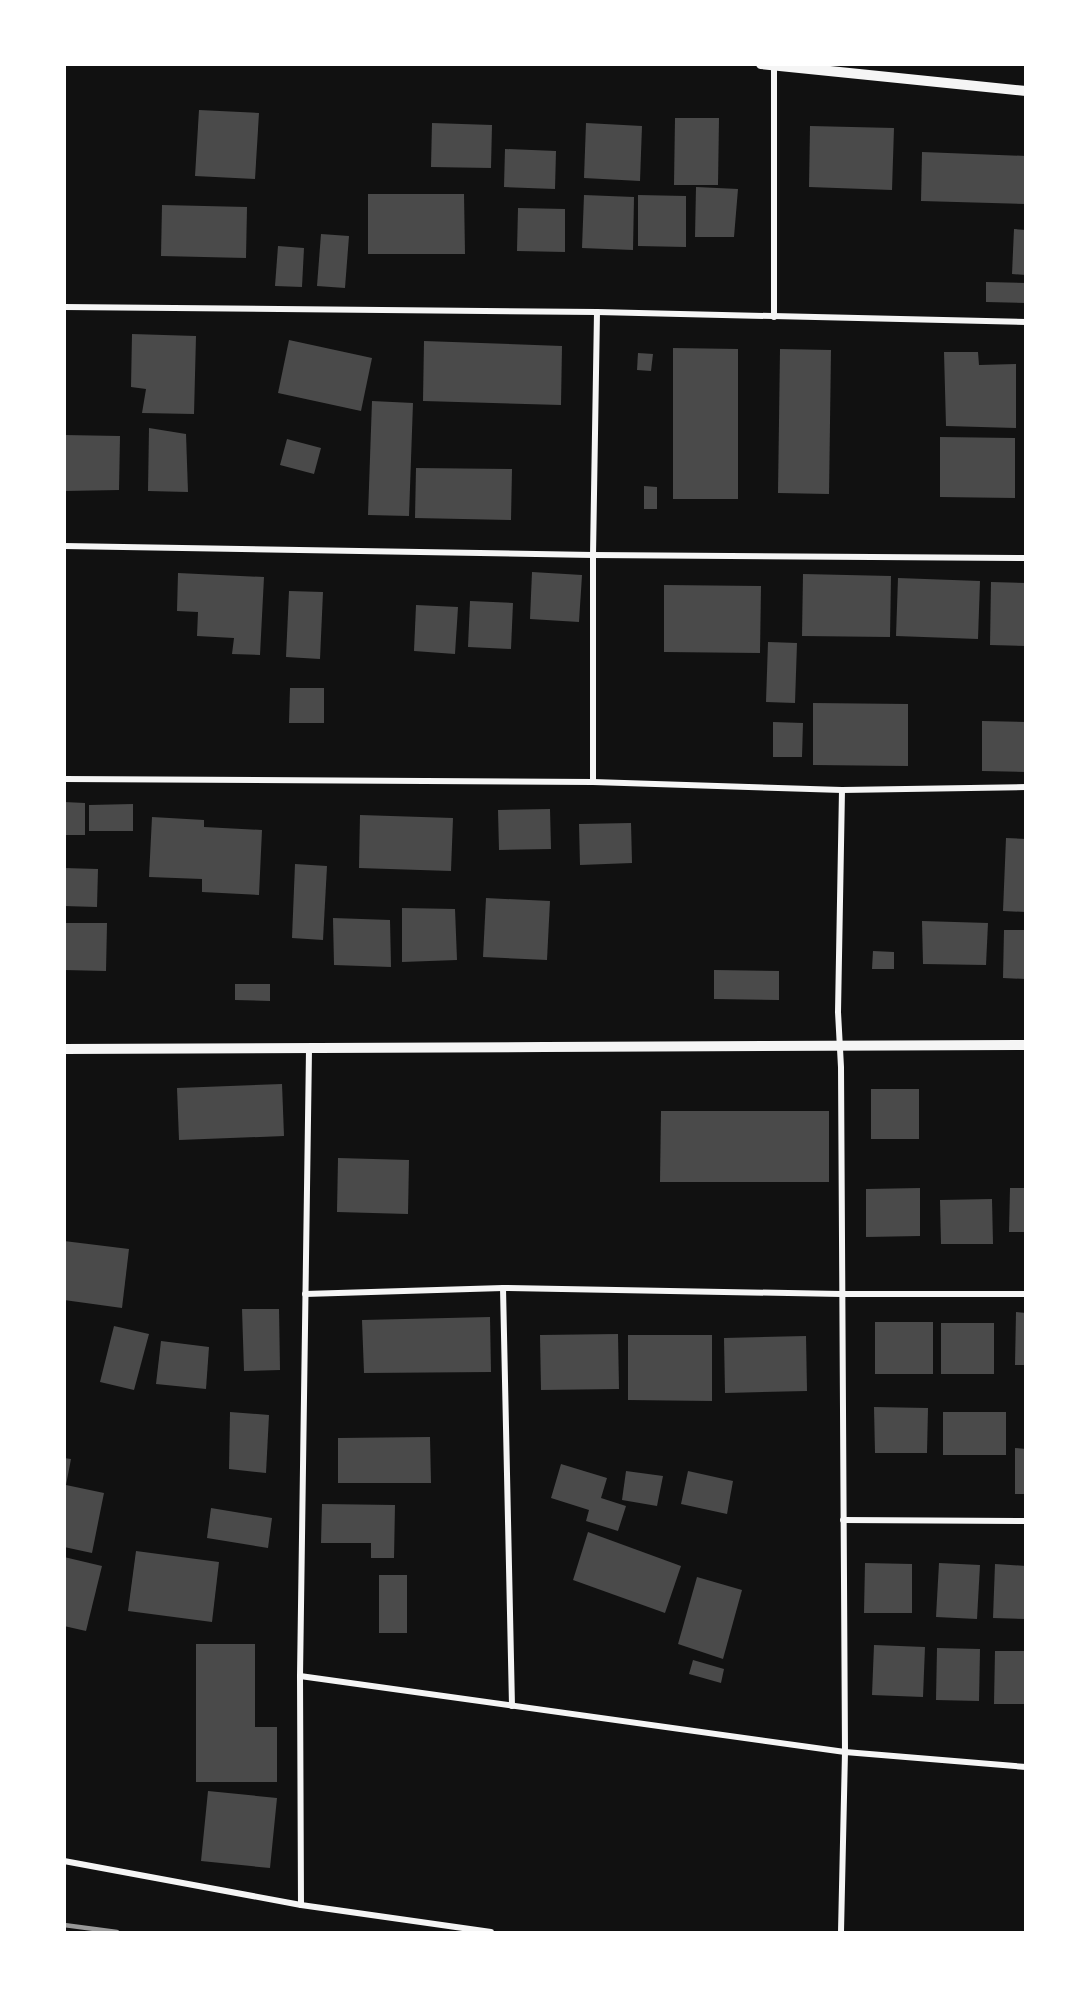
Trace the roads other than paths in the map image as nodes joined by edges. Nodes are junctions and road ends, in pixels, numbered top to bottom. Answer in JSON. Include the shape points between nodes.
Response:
{"nodes":[{"id":1,"x":761,"y":64,"type":"edge"},
{"id":2,"x":774,"y":66,"type":"edge"},
{"id":3,"x":1026,"y":91,"type":"edge"},
{"id":4,"x":64,"y":307,"type":"edge"},
{"id":5,"x":597,"y":312,"type":"junction"},
{"id":6,"x":774,"y":317,"type":"junction"},
{"id":7,"x":1026,"y":322,"type":"edge"},
{"id":8,"x":64,"y":546,"type":"edge"},
{"id":9,"x":593,"y":555,"type":"junction"},
{"id":10,"x":1026,"y":558,"type":"edge"},
{"id":11,"x":64,"y":779,"type":"edge"},
{"id":12,"x":593,"y":782,"type":"junction"},
{"id":13,"x":1026,"y":787,"type":"edge"},
{"id":14,"x":843,"y":790,"type":"junction"},
{"id":15,"x":839,"y":1044,"type":"junction"},
{"id":16,"x":1026,"y":1045,"type":"edge"},
{"id":17,"x":64,"y":1049,"type":"edge"},
{"id":18,"x":309,"y":1050,"type":"junction"},
{"id":19,"x":503,"y":1288,"type":"junction"},
{"id":20,"x":305,"y":1294,"type":"junction"},
{"id":21,"x":841,"y":1294,"type":"junction"},
{"id":22,"x":1026,"y":1294,"type":"edge"},
{"id":23,"x":843,"y":1520,"type":"junction"},
{"id":24,"x":1026,"y":1521,"type":"edge"},
{"id":25,"x":300,"y":1676,"type":"junction"},
{"id":26,"x":512,"y":1707,"type":"junction"},
{"id":27,"x":844,"y":1752,"type":"junction"},
{"id":28,"x":1026,"y":1767,"type":"edge"},
{"id":29,"x":64,"y":1861,"type":"edge"},
{"id":30,"x":301,"y":1905,"type":"junction"},
{"id":31,"x":491,"y":1932,"type":"edge"},
{"id":32,"x":841,"y":1932,"type":"edge"}],
"edges":[{"from":1,"to":2,"type":"street"},
{"from":2,"to":3,"type":"street"},
{"from":2,"to":6,"type":"street"},
{"from":4,"to":5,"type":"street"},
{"from":5,"to":6,"type":"street"},
{"from":5,"to":9,"type":"street"},
{"from":6,"to":7,"type":"street"},
{"from":8,"to":9,"type":"street"},
{"from":9,"to":10,"type":"street"},
{"from":9,"to":12,"type":"street"},
{"from":11,"to":12,"type":"street"},
{"from":12,"to":14,"type":"street"},
{"from":13,"to":14,"type":"street"},
{"from":14,"to":15,"type":"street"},
{"from":15,"to":16,"type":"street"},
{"from":15,"to":18,"type":"street"},
{"from":15,"to":21,"type":"street"},
{"from":17,"to":18,"type":"street"},
{"from":18,"to":20,"type":"street"},
{"from":19,"to":20,"type":"street"},
{"from":19,"to":21,"type":"street"},
{"from":19,"to":26,"type":"street"},
{"from":20,"to":25,"type":"street"},
{"from":21,"to":22,"type":"street"},
{"from":21,"to":23,"type":"street"},
{"from":23,"to":24,"type":"street"},
{"from":23,"to":27,"type":"street"},
{"from":25,"to":26,"type":"street"},
{"from":25,"to":30,"type":"street"},
{"from":26,"to":27,"type":"street"},
{"from":27,"to":28,"type":"street"},
{"from":27,"to":32,"type":"street"},
{"from":29,"to":30,"type":"street"},
{"from":30,"to":31,"type":"street"}]}
